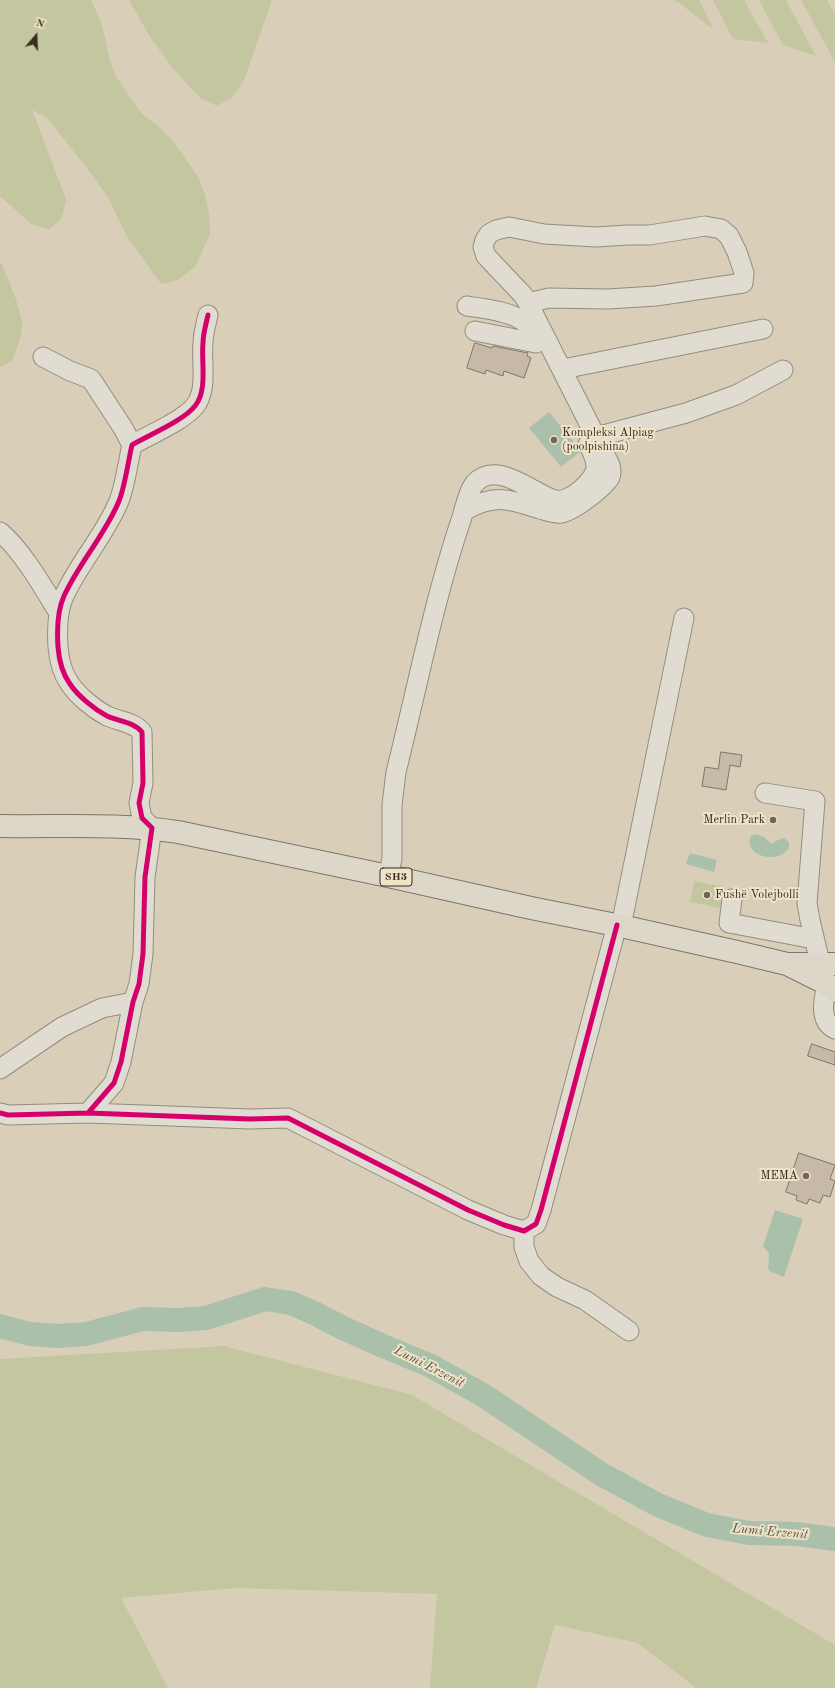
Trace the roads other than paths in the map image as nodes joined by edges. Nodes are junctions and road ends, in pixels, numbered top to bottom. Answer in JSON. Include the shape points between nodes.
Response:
{"nodes":[{"id":1,"x":528,"y":303,"type":"junction"},
{"id":2,"x":467,"y":306,"type":"dead end"},
{"id":3,"x":208,"y":315,"type":"dead end"},
{"id":4,"x":763,"y":329,"type":"dead end"},
{"id":5,"x":475,"y":330,"type":"dead end"},
{"id":6,"x":536,"y":343,"type":"junction"},
{"id":7,"x":43,"y":357,"type":"dead end"},
{"id":8,"x":563,"y":369,"type":"junction"},
{"id":9,"x":783,"y":370,"type":"dead end"},
{"id":10,"x":596,"y":437,"type":"junction"},
{"id":11,"x":132,"y":445,"type":"junction"},
{"id":12,"x":464,"y":512,"type":"junction"},
{"id":13,"x":0,"y":532,"type":"edge"},
{"id":14,"x":59,"y":613,"type":"junction"},
{"id":15,"x":684,"y":618,"type":"dead end"},
{"id":16,"x":765,"y":793,"type":"dead end"},
{"id":17,"x":0,"y":826,"type":"edge"},
{"id":18,"x":152,"y":828,"type":"junction"},
{"id":19,"x":388,"y":876,"type":"junction"},
{"id":20,"x":732,"y":899,"type":"dead end"},
{"id":21,"x":619,"y":925,"type":"junction"},
{"id":22,"x":814,"y":939,"type":"junction"},
{"id":23,"x":828,"y":963,"type":"edge"},
{"id":24,"x":787,"y":964,"type":"junction"},
{"id":25,"x":831,"y":988,"type":"edge"},
{"id":26,"x":133,"y":1002,"type":"junction"},
{"id":27,"x":835,"y":1029,"type":"edge"},
{"id":28,"x":0,"y":1069,"type":"edge"},
{"id":29,"x":0,"y":1113,"type":"edge"},
{"id":30,"x":88,"y":1113,"type":"junction"},
{"id":31,"x":524,"y":1231,"type":"junction"},
{"id":32,"x":629,"y":1331,"type":"dead end"}],
"edges":[{"from":1,"to":1,"type":"street","via":[[486,256],[483,248],[485,240],[496,230],[509,227],[544,234],[596,237],[650,236],[705,226],[721,229],[729,236],[738,252],[744,273],[743,282],[656,296],[608,299],[549,298]]},
{"from":1,"to":8,"type":"street"},
{"from":2,"to":6,"type":"street","via":[[501,312],[519,319],[527,324]]},
{"from":3,"to":11,"type":"street","via":[[203,342],[201,394],[196,405],[188,413]]},
{"from":4,"to":8,"type":"street"},
{"from":5,"to":6,"type":"street"},
{"from":6,"to":12,"type":"street","via":[[594,456],[596,467],[593,477],[569,499],[556,501],[512,478],[496,475],[483,477],[474,484]]},
{"from":7,"to":11,"type":"street","via":[[92,379]]},
{"from":8,"to":10,"type":"street"},
{"from":9,"to":10,"type":"street","via":[[736,395],[686,413]]},
{"from":10,"to":12,"type":"street","via":[[611,472],[606,482],[576,508],[560,514],[501,499],[478,503]]},
{"from":11,"to":14,"type":"street","via":[[120,500],[63,596]]},
{"from":12,"to":19,"type":"street","via":[[444,576],[396,772],[392,805],[392,859]]},
{"from":13,"to":14,"type":"street","via":[[10,540]]},
{"from":14,"to":18,"type":"street","via":[[57,634],[60,658],[70,684],[107,716],[138,727],[142,732],[144,782],[139,803],[142,818]]},
{"from":15,"to":21,"type":"street"},
{"from":16,"to":22,"type":"street","via":[[815,801],[807,903]]},
{"from":17,"to":18,"type":"main road","number":"SH3"},
{"from":18,"to":19,"type":"main road","number":"SH3"},
{"from":18,"to":26,"type":"street","via":[[145,877],[143,954]]},
{"from":19,"to":21,"type":"main road","number":"SH3"},
{"from":20,"to":22,"type":"street","via":[[729,923]]},
{"from":21,"to":24,"type":"main road","number":"SH3"},
{"from":21,"to":31,"type":"street","via":[[541,1210],[536,1224]]},
{"from":22,"to":23,"type":"street"},
{"from":23,"to":24,"type":"main road","number":"SH3"},
{"from":24,"to":25,"type":"main road","number":"SH3"},
{"from":25,"to":27,"type":"street","via":[[823,1014]]},
{"from":26,"to":28,"type":"street","via":[[102,1008],[62,1027]]},
{"from":26,"to":30,"type":"street","via":[[121,1062],[114,1083]]},
{"from":29,"to":30,"type":"street"},
{"from":30,"to":31,"type":"street","via":[[243,1119],[288,1118],[468,1210]]},
{"from":31,"to":32,"type":"street","via":[[524,1247],[529,1261],[541,1276],[585,1300]]}]}
